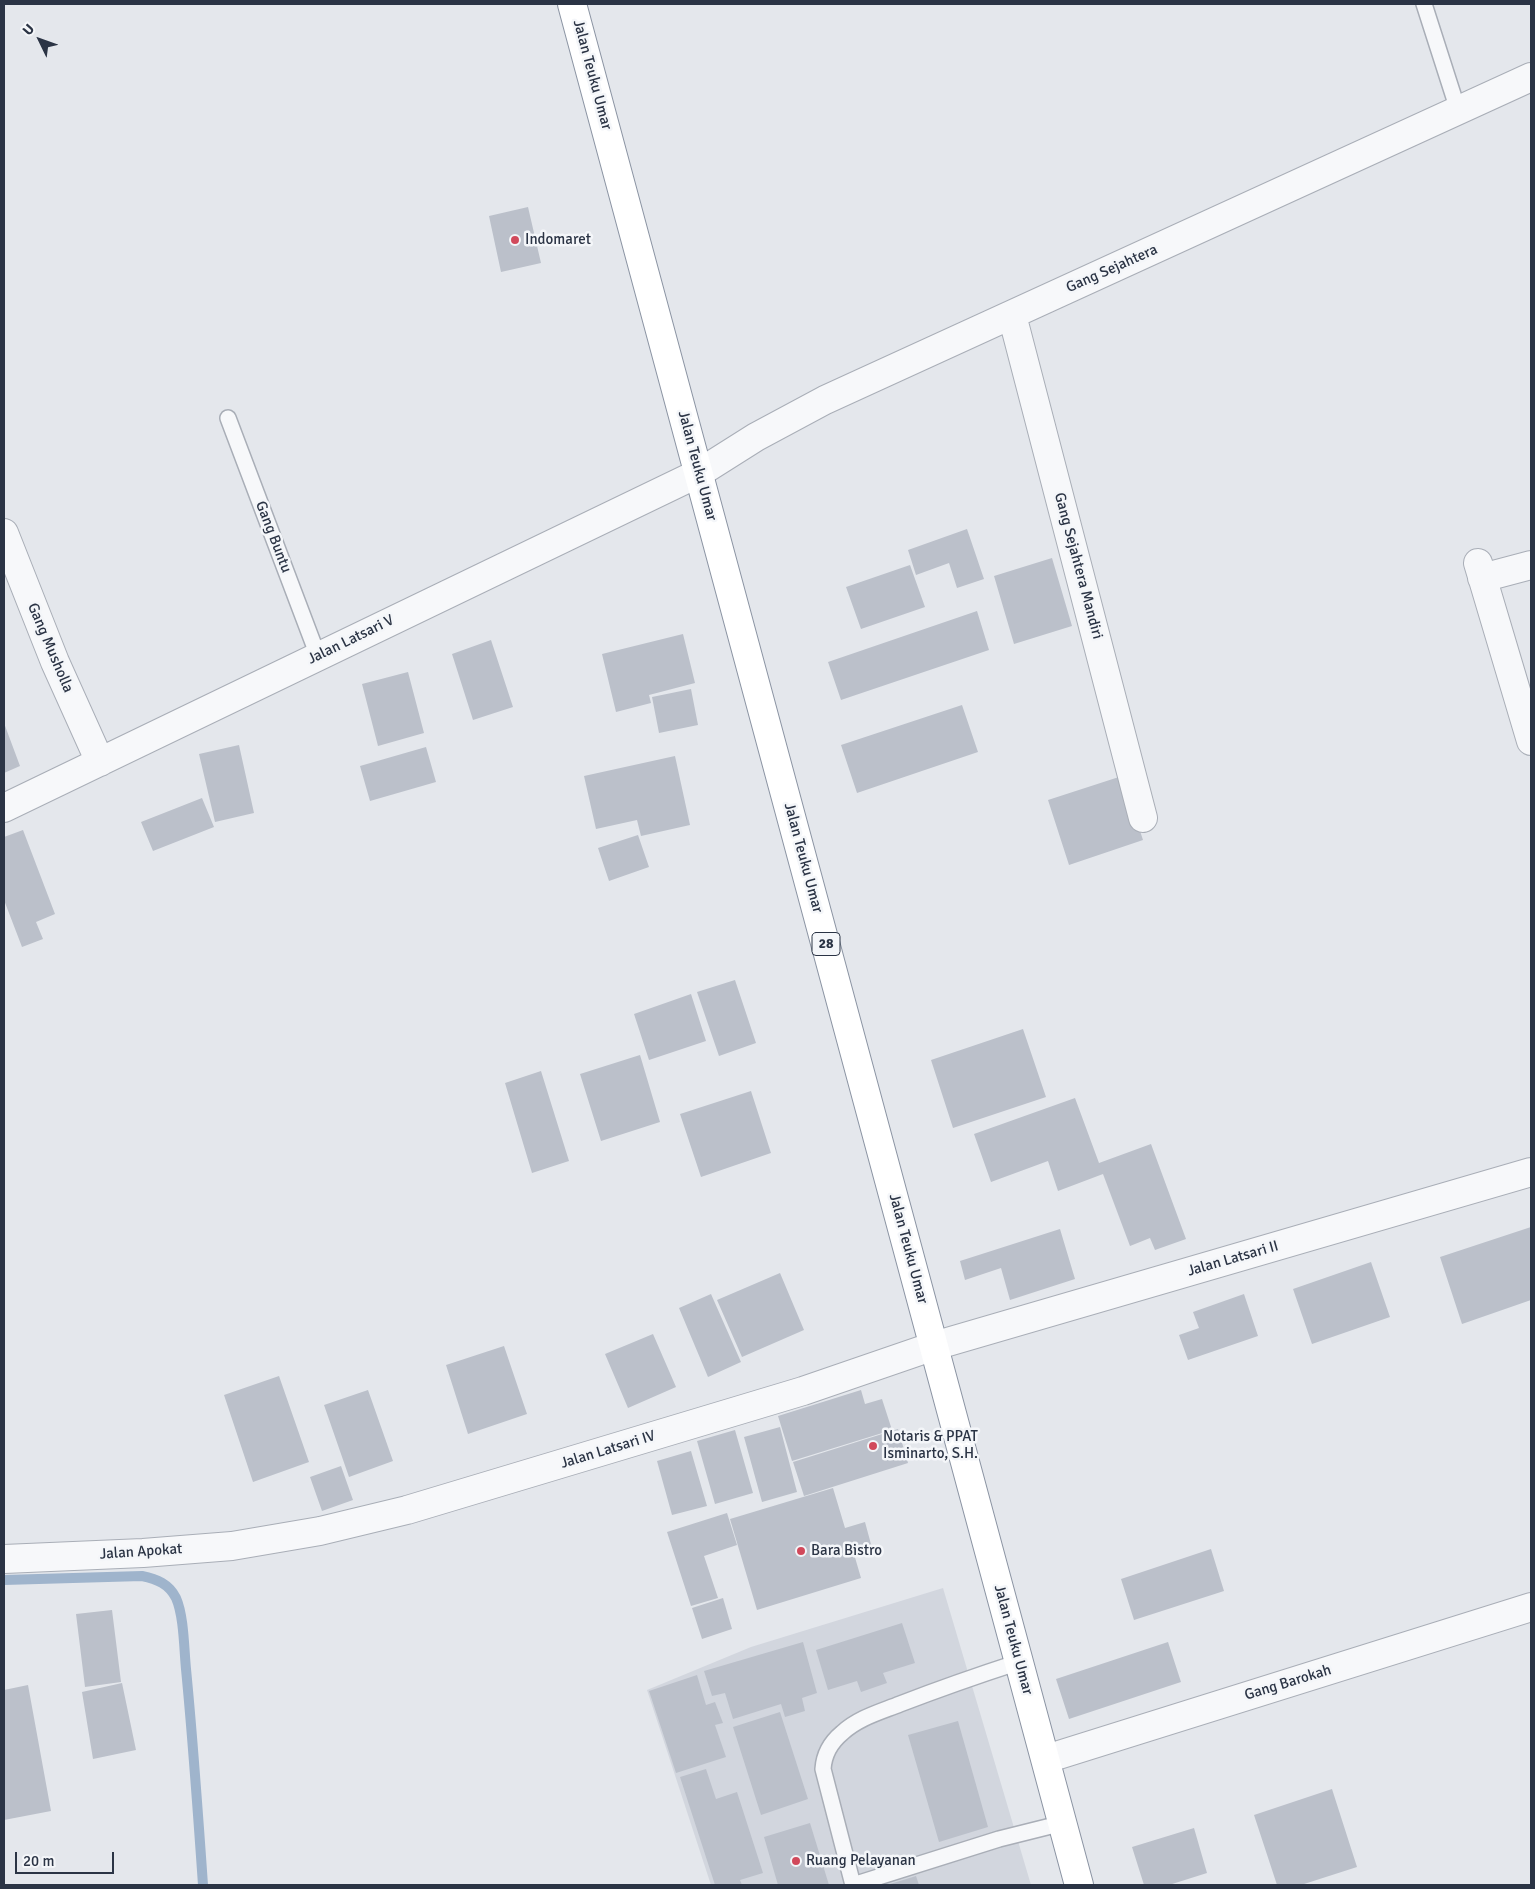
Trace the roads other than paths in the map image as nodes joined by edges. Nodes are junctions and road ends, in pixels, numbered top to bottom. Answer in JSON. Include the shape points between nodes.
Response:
{"nodes":[{"id":1,"x":572,"y":4,"type":"edge"},
{"id":2,"x":1424,"y":4,"type":"edge"},
{"id":3,"x":1531,"y":78,"type":"edge"},
{"id":4,"x":1458,"y":110,"type":"junction"},
{"id":5,"x":1012,"y":315,"type":"junction"},
{"id":6,"x":228,"y":418,"type":"dead end"},
{"id":7,"x":699,"y":473,"type":"junction"},
{"id":8,"x":4,"y":533,"type":"edge"},
{"id":9,"x":1531,"y":565,"type":"edge"},
{"id":10,"x":318,"y":656,"type":"junction"},
{"id":11,"x":1531,"y":741,"type":"edge"},
{"id":12,"x":100,"y":762,"type":"junction"},
{"id":13,"x":4,"y":808,"type":"edge"},
{"id":14,"x":1143,"y":818,"type":"dead end"},
{"id":15,"x":1531,"y":1172,"type":"edge"},
{"id":16,"x":934,"y":1346,"type":"junction"},
{"id":17,"x":278,"y":1540,"type":"joint"},
{"id":18,"x":4,"y":1560,"type":"edge"},
{"id":19,"x":1531,"y":1607,"type":"edge"},
{"id":20,"x":1019,"y":1662,"type":"junction"},
{"id":21,"x":1046,"y":1759,"type":"junction"},
{"id":22,"x":1063,"y":1824,"type":"junction"},
{"id":23,"x":853,"y":1885,"type":"edge"},
{"id":24,"x":1079,"y":1885,"type":"edge"}],
"edges":[{"from":1,"to":7,"type":"highway","name":"Jalan Teuku Umar","number":"28"},
{"from":2,"to":4,"type":"lane"},
{"from":3,"to":4,"type":"street","name":"Gang Sejahtera"},
{"from":4,"to":5,"type":"street","name":"Gang Sejahtera"},
{"from":5,"to":7,"type":"street","name":"Gang Sejahtera","via":[[825,400],[756,437]]},
{"from":5,"to":14,"type":"street","name":"Gang Sejahtera Mandiri"},
{"from":6,"to":10,"type":"lane","name":"Gang Buntu"},
{"from":7,"to":10,"type":"street","name":"Jalan Latsari V"},
{"from":7,"to":16,"type":"highway","name":"Jalan Teuku Umar","number":"28"},
{"from":8,"to":12,"type":"street","name":"Gang Musholla","via":[[55,662]]},
{"from":9,"to":11,"type":"street","via":[[1480,571]]},
{"from":10,"to":12,"type":"street","name":"Jalan Latsari V"},
{"from":12,"to":13,"type":"street","name":"Jalan Latsari V"},
{"from":15,"to":16,"type":"street","name":"Jalan Latsari II"},
{"from":16,"to":17,"type":"street","name":"Jalan Latsari IV","via":[[803,1391],[503,1482],[407,1510]]},
{"from":16,"to":20,"type":"highway","name":"Jalan Teuku Umar","number":"28"},
{"from":17,"to":18,"type":"street","name":"Jalan Apokat","via":[[143,1553]]},
{"from":19,"to":21,"type":"street","name":"Gang Barokah"},
{"from":20,"to":21,"type":"highway","name":"Jalan Teuku Umar","number":"28"},
{"from":20,"to":23,"type":"lane","via":[[953,1683],[871,1716],[834,1740],[824,1758],[824,1769]]},
{"from":21,"to":22,"type":"highway","name":"Jalan Teuku Umar","number":"28"},
{"from":22,"to":23,"type":"lane","via":[[999,1839]]},
{"from":22,"to":24,"type":"highway","name":"Jalan Teuku Umar","number":"28"}]}
